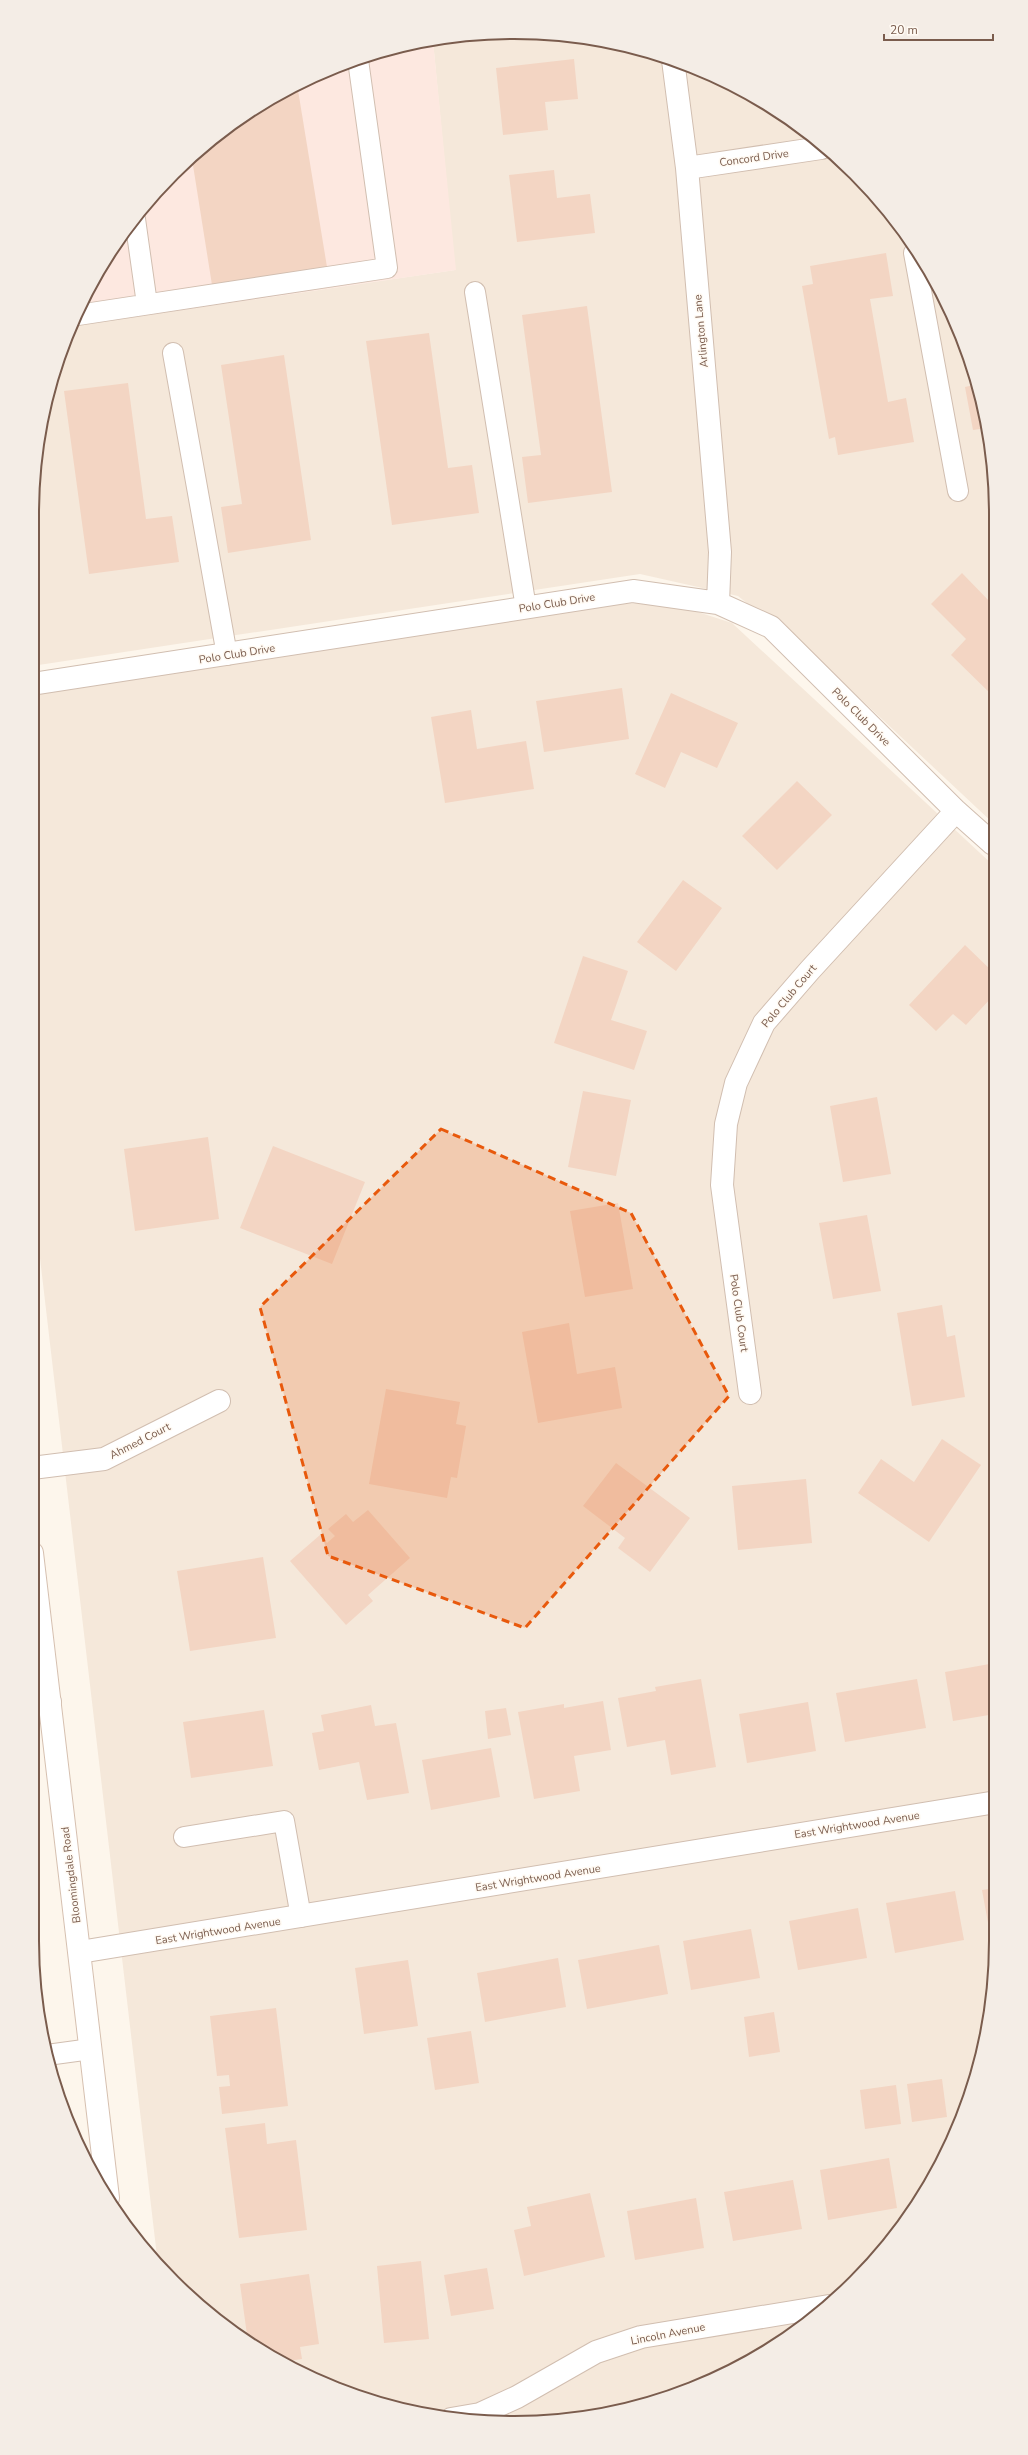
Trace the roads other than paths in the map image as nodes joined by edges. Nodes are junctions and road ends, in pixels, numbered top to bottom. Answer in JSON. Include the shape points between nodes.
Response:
{"nodes":[{"id":1,"x":359,"y":65,"type":"edge"},
{"id":2,"x":675,"y":67,"type":"edge"},
{"id":3,"x":817,"y":149,"type":"edge"},
{"id":4,"x":687,"y":168,"type":"junction"},
{"id":5,"x":136,"y":226,"type":"edge"},
{"id":6,"x":915,"y":260,"type":"edge"},
{"id":7,"x":475,"y":292,"type":"dead end"},
{"id":8,"x":147,"y":304,"type":"junction"},
{"id":9,"x":83,"y":314,"type":"edge"},
{"id":10,"x":173,"y":353,"type":"dead end"},
{"id":11,"x":958,"y":491,"type":"dead end"},
{"id":12,"x":718,"y":603,"type":"junction"},
{"id":13,"x":526,"y":608,"type":"junction"},
{"id":14,"x":227,"y":655,"type":"junction"},
{"id":15,"x":39,"y":683,"type":"edge"},
{"id":16,"x":956,"y":811,"type":"junction"},
{"id":17,"x":989,"y":840,"type":"edge"},
{"id":18,"x":750,"y":1394,"type":"dead end"},
{"id":19,"x":219,"y":1401,"type":"dead end"},
{"id":20,"x":39,"y":1467,"type":"edge"},
{"id":21,"x":39,"y":1670,"type":"edge"},
{"id":22,"x":41,"y":1704,"type":"edge"},
{"id":23,"x":989,"y":1803,"type":"edge"},
{"id":24,"x":184,"y":1837,"type":"dead end"},
{"id":25,"x":301,"y":1917,"type":"junction"},
{"id":26,"x":80,"y":1952,"type":"junction"},
{"id":27,"x":91,"y":2050,"type":"junction"},
{"id":28,"x":53,"y":2054,"type":"edge"},
{"id":29,"x":106,"y":2184,"type":"edge"},
{"id":30,"x":815,"y":2308,"type":"edge"},
{"id":31,"x":477,"y":2414,"type":"edge"}],
"edges":[{"from":1,"to":8,"type":"lane","via":[[387,268]]},
{"from":2,"to":4,"type":"street","name":"Arlington Lane"},
{"from":3,"to":4,"type":"street","name":"Concord Drive"},
{"from":4,"to":12,"type":"street","name":"Arlington Lane","via":[[720,552]]},
{"from":5,"to":8,"type":"lane"},
{"from":6,"to":11,"type":"lane"},
{"from":7,"to":13,"type":"lane"},
{"from":8,"to":9,"type":"lane"},
{"from":10,"to":14,"type":"lane"},
{"from":12,"to":13,"type":"street","name":"Polo Club Drive","via":[[632,591]]},
{"from":12,"to":16,"type":"street","name":"Polo Club Drive","via":[[771,627]]},
{"from":13,"to":14,"type":"street","name":"Polo Club Drive"},
{"from":14,"to":15,"type":"street","name":"Polo Club Drive"},
{"from":16,"to":17,"type":"street","name":"Polo Club Drive"},
{"from":16,"to":18,"type":"street","name":"Polo Club Court","via":[[764,1023],[736,1083],[726,1124],[722,1185]]},
{"from":19,"to":20,"type":"street","name":"Ahmed Court","via":[[104,1459]]},
{"from":21,"to":22,"type":"street","name":"Bloomingdale Road"},
{"from":22,"to":26,"type":"street","name":"Bloomingdale Road"},
{"from":23,"to":25,"type":"street","name":"East Wrightwood Avenue"},
{"from":24,"to":25,"type":"lane","via":[[284,1821]]},
{"from":25,"to":26,"type":"street","name":"East Wrightwood Avenue"},
{"from":26,"to":27,"type":"street","name":"Bloomingdale Road"},
{"from":27,"to":28,"type":"lane"},
{"from":27,"to":29,"type":"street","name":"Bloomingdale Road"},
{"from":30,"to":31,"type":"street","name":"Lincoln Avenue","via":[[641,2337],[596,2352],[517,2397]]}]}
